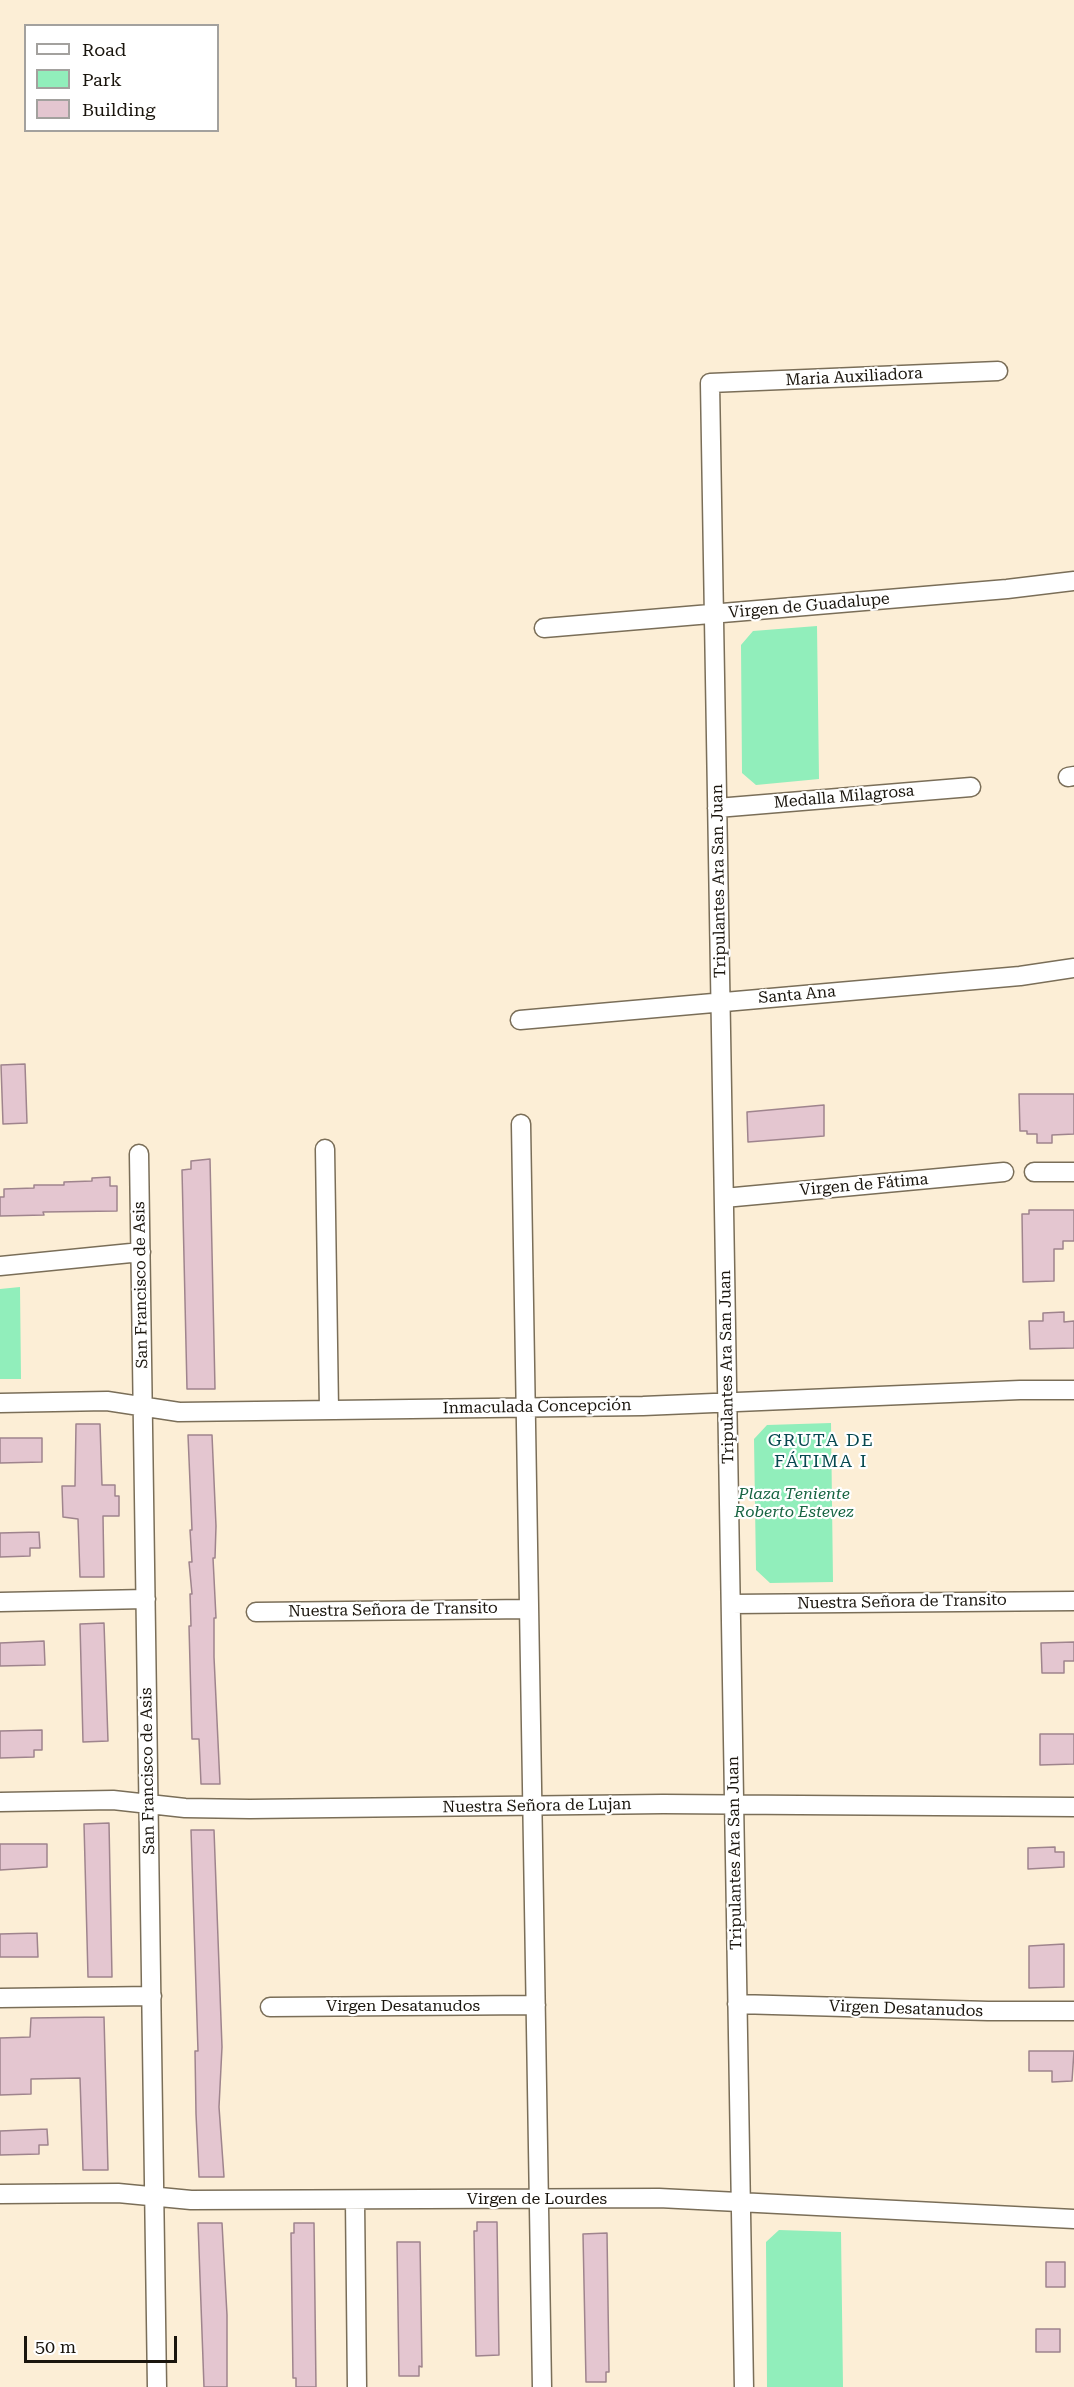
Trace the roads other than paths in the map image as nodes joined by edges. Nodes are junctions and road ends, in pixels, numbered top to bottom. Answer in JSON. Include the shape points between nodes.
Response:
{"nodes":[{"id":1,"x":998,"y":371,"type":"dead end"},
{"id":2,"x":710,"y":384,"type":"joint"},
{"id":3,"x":1074,"y":581,"type":"edge"},
{"id":4,"x":714,"y":614,"type":"junction"},
{"id":5,"x":544,"y":628,"type":"dead end"},
{"id":6,"x":971,"y":787,"type":"dead end"},
{"id":7,"x":717,"y":808,"type":"junction"},
{"id":8,"x":1074,"y":968,"type":"edge"},
{"id":9,"x":721,"y":1002,"type":"junction"},
{"id":10,"x":520,"y":1020,"type":"dead end"},
{"id":11,"x":521,"y":1124,"type":"dead end"},
{"id":12,"x":325,"y":1149,"type":"dead end"},
{"id":13,"x":140,"y":1154,"type":"dead end"},
{"id":14,"x":1004,"y":1172,"type":"dead end"},
{"id":15,"x":1034,"y":1172,"type":"dead end"},
{"id":16,"x":1074,"y":1172,"type":"edge"},
{"id":17,"x":724,"y":1198,"type":"junction"},
{"id":18,"x":141,"y":1252,"type":"junction"},
{"id":19,"x":0,"y":1266,"type":"edge"},
{"id":20,"x":1074,"y":1390,"type":"edge"},
{"id":21,"x":0,"y":1402,"type":"edge"},
{"id":22,"x":727,"y":1402,"type":"junction"},
{"id":23,"x":143,"y":1406,"type":"junction"},
{"id":24,"x":526,"y":1407,"type":"junction"},
{"id":25,"x":329,"y":1410,"type":"junction"},
{"id":26,"x":146,"y":1599,"type":"junction"},
{"id":27,"x":1074,"y":1601,"type":"edge"},
{"id":28,"x":0,"y":1602,"type":"edge"},
{"id":29,"x":731,"y":1604,"type":"junction"},
{"id":30,"x":529,"y":1609,"type":"junction"},
{"id":31,"x":256,"y":1612,"type":"dead end"},
{"id":32,"x":0,"y":1802,"type":"edge"},
{"id":33,"x":149,"y":1804,"type":"junction"},
{"id":34,"x":734,"y":1805,"type":"junction"},
{"id":35,"x":533,"y":1806,"type":"junction"},
{"id":36,"x":1074,"y":1807,"type":"edge"},
{"id":37,"x":152,"y":1996,"type":"junction"},
{"id":38,"x":0,"y":1998,"type":"edge"},
{"id":39,"x":737,"y":2004,"type":"junction"},
{"id":40,"x":536,"y":2005,"type":"junction"},
{"id":41,"x":270,"y":2007,"type":"dead end"},
{"id":42,"x":1074,"y":2011,"type":"edge"},
{"id":43,"x":0,"y":2194,"type":"edge"},
{"id":44,"x":154,"y":2196,"type":"junction"},
{"id":45,"x":539,"y":2199,"type":"junction"},
{"id":46,"x":355,"y":2200,"type":"junction"},
{"id":47,"x":741,"y":2203,"type":"junction"},
{"id":48,"x":1074,"y":2219,"type":"edge"},
{"id":49,"x":157,"y":2387,"type":"edge"},
{"id":50,"x":357,"y":2387,"type":"edge"},
{"id":51,"x":542,"y":2387,"type":"edge"},
{"id":52,"x":744,"y":2387,"type":"edge"}],
"edges":[{"from":1,"to":2,"type":"street","name":"Maria Auxiliadora"},
{"from":2,"to":4,"type":"street","name":"Tripulantes Ara San Juan"},
{"from":3,"to":4,"type":"street","name":"Virgen de Guadalupe"},
{"from":4,"to":5,"type":"street","name":"Virgen de Guadalupe"},
{"from":4,"to":7,"type":"street","name":"Tripulantes Ara San Juan"},
{"from":6,"to":7,"type":"street","name":"Medalla Milagrosa"},
{"from":7,"to":9,"type":"street","name":"Tripulantes Ara San Juan"},
{"from":8,"to":9,"type":"street","name":"Santa Ana"},
{"from":9,"to":10,"type":"street","name":"Santa Ana"},
{"from":9,"to":17,"type":"street","name":"Tripulantes Ara San Juan"},
{"from":11,"to":24,"type":"street"},
{"from":12,"to":25,"type":"street"},
{"from":13,"to":18,"type":"street","name":"San Francisco de Asis"},
{"from":14,"to":17,"type":"street","name":"Virgen de Fátima"},
{"from":15,"to":16,"type":"street"},
{"from":17,"to":22,"type":"street","name":"Tripulantes Ara San Juan"},
{"from":18,"to":19,"type":"street"},
{"from":18,"to":23,"type":"street","name":"San Francisco de Asis"},
{"from":20,"to":22,"type":"street","name":"Inmaculada Concepción"},
{"from":21,"to":23,"type":"street","name":"Inmaculada Concepción","via":[[107,1401]]},
{"from":22,"to":24,"type":"street","name":"Inmaculada Concepción"},
{"from":22,"to":29,"type":"street","name":"Tripulantes Ara San Juan"},
{"from":23,"to":25,"type":"street","name":"Inmaculada Concepción","via":[[179,1412]]},
{"from":23,"to":26,"type":"street","name":"San Francisco de Asis"},
{"from":24,"to":25,"type":"street","name":"Inmaculada Concepción"},
{"from":24,"to":30,"type":"street"},
{"from":26,"to":28,"type":"street"},
{"from":26,"to":33,"type":"street","name":"San Francisco de Asis"},
{"from":27,"to":29,"type":"street","name":"Nuestra Señora de Transito"},
{"from":29,"to":34,"type":"street","name":"Tripulantes Ara San Juan"},
{"from":30,"to":31,"type":"street","name":"Nuestra Señora de Transito"},
{"from":30,"to":35,"type":"street"},
{"from":32,"to":33,"type":"street","name":"Nuestra Señora de Lujan","via":[[113,1800]]},
{"from":33,"to":35,"type":"street","name":"Nuestra Señora de Lujan","via":[[250,1809]]},
{"from":33,"to":37,"type":"street","name":"San Francisco de Asis"},
{"from":34,"to":35,"type":"street","name":"Nuestra Señora de Lujan"},
{"from":34,"to":36,"type":"street","name":"Nuestra Señora de Lujan"},
{"from":34,"to":39,"type":"street","name":"Tripulantes Ara San Juan"},
{"from":35,"to":40,"type":"street"},
{"from":37,"to":38,"type":"street"},
{"from":37,"to":44,"type":"street","name":"San Francisco de Asis"},
{"from":39,"to":42,"type":"street","name":"Virgen Desatanudos"},
{"from":39,"to":47,"type":"street","name":"Tripulantes Ara San Juan"},
{"from":40,"to":41,"type":"street","name":"Virgen Desatanudos"},
{"from":40,"to":45,"type":"street"},
{"from":43,"to":44,"type":"street","name":"Virgen de Lourdes"},
{"from":44,"to":46,"type":"street","name":"Virgen de Lourdes","via":[[190,2200]]},
{"from":44,"to":49,"type":"street","name":"San Francisco de Asis"},
{"from":45,"to":46,"type":"street","name":"Virgen de Lourdes"},
{"from":45,"to":47,"type":"street","name":"Virgen de Lourdes","via":[[659,2198]]},
{"from":45,"to":51,"type":"street"},
{"from":46,"to":50,"type":"street"},
{"from":47,"to":48,"type":"street","name":"Virgen de Lourdes"},
{"from":47,"to":52,"type":"street","name":"Tripulantes Ara San Juan"}]}
